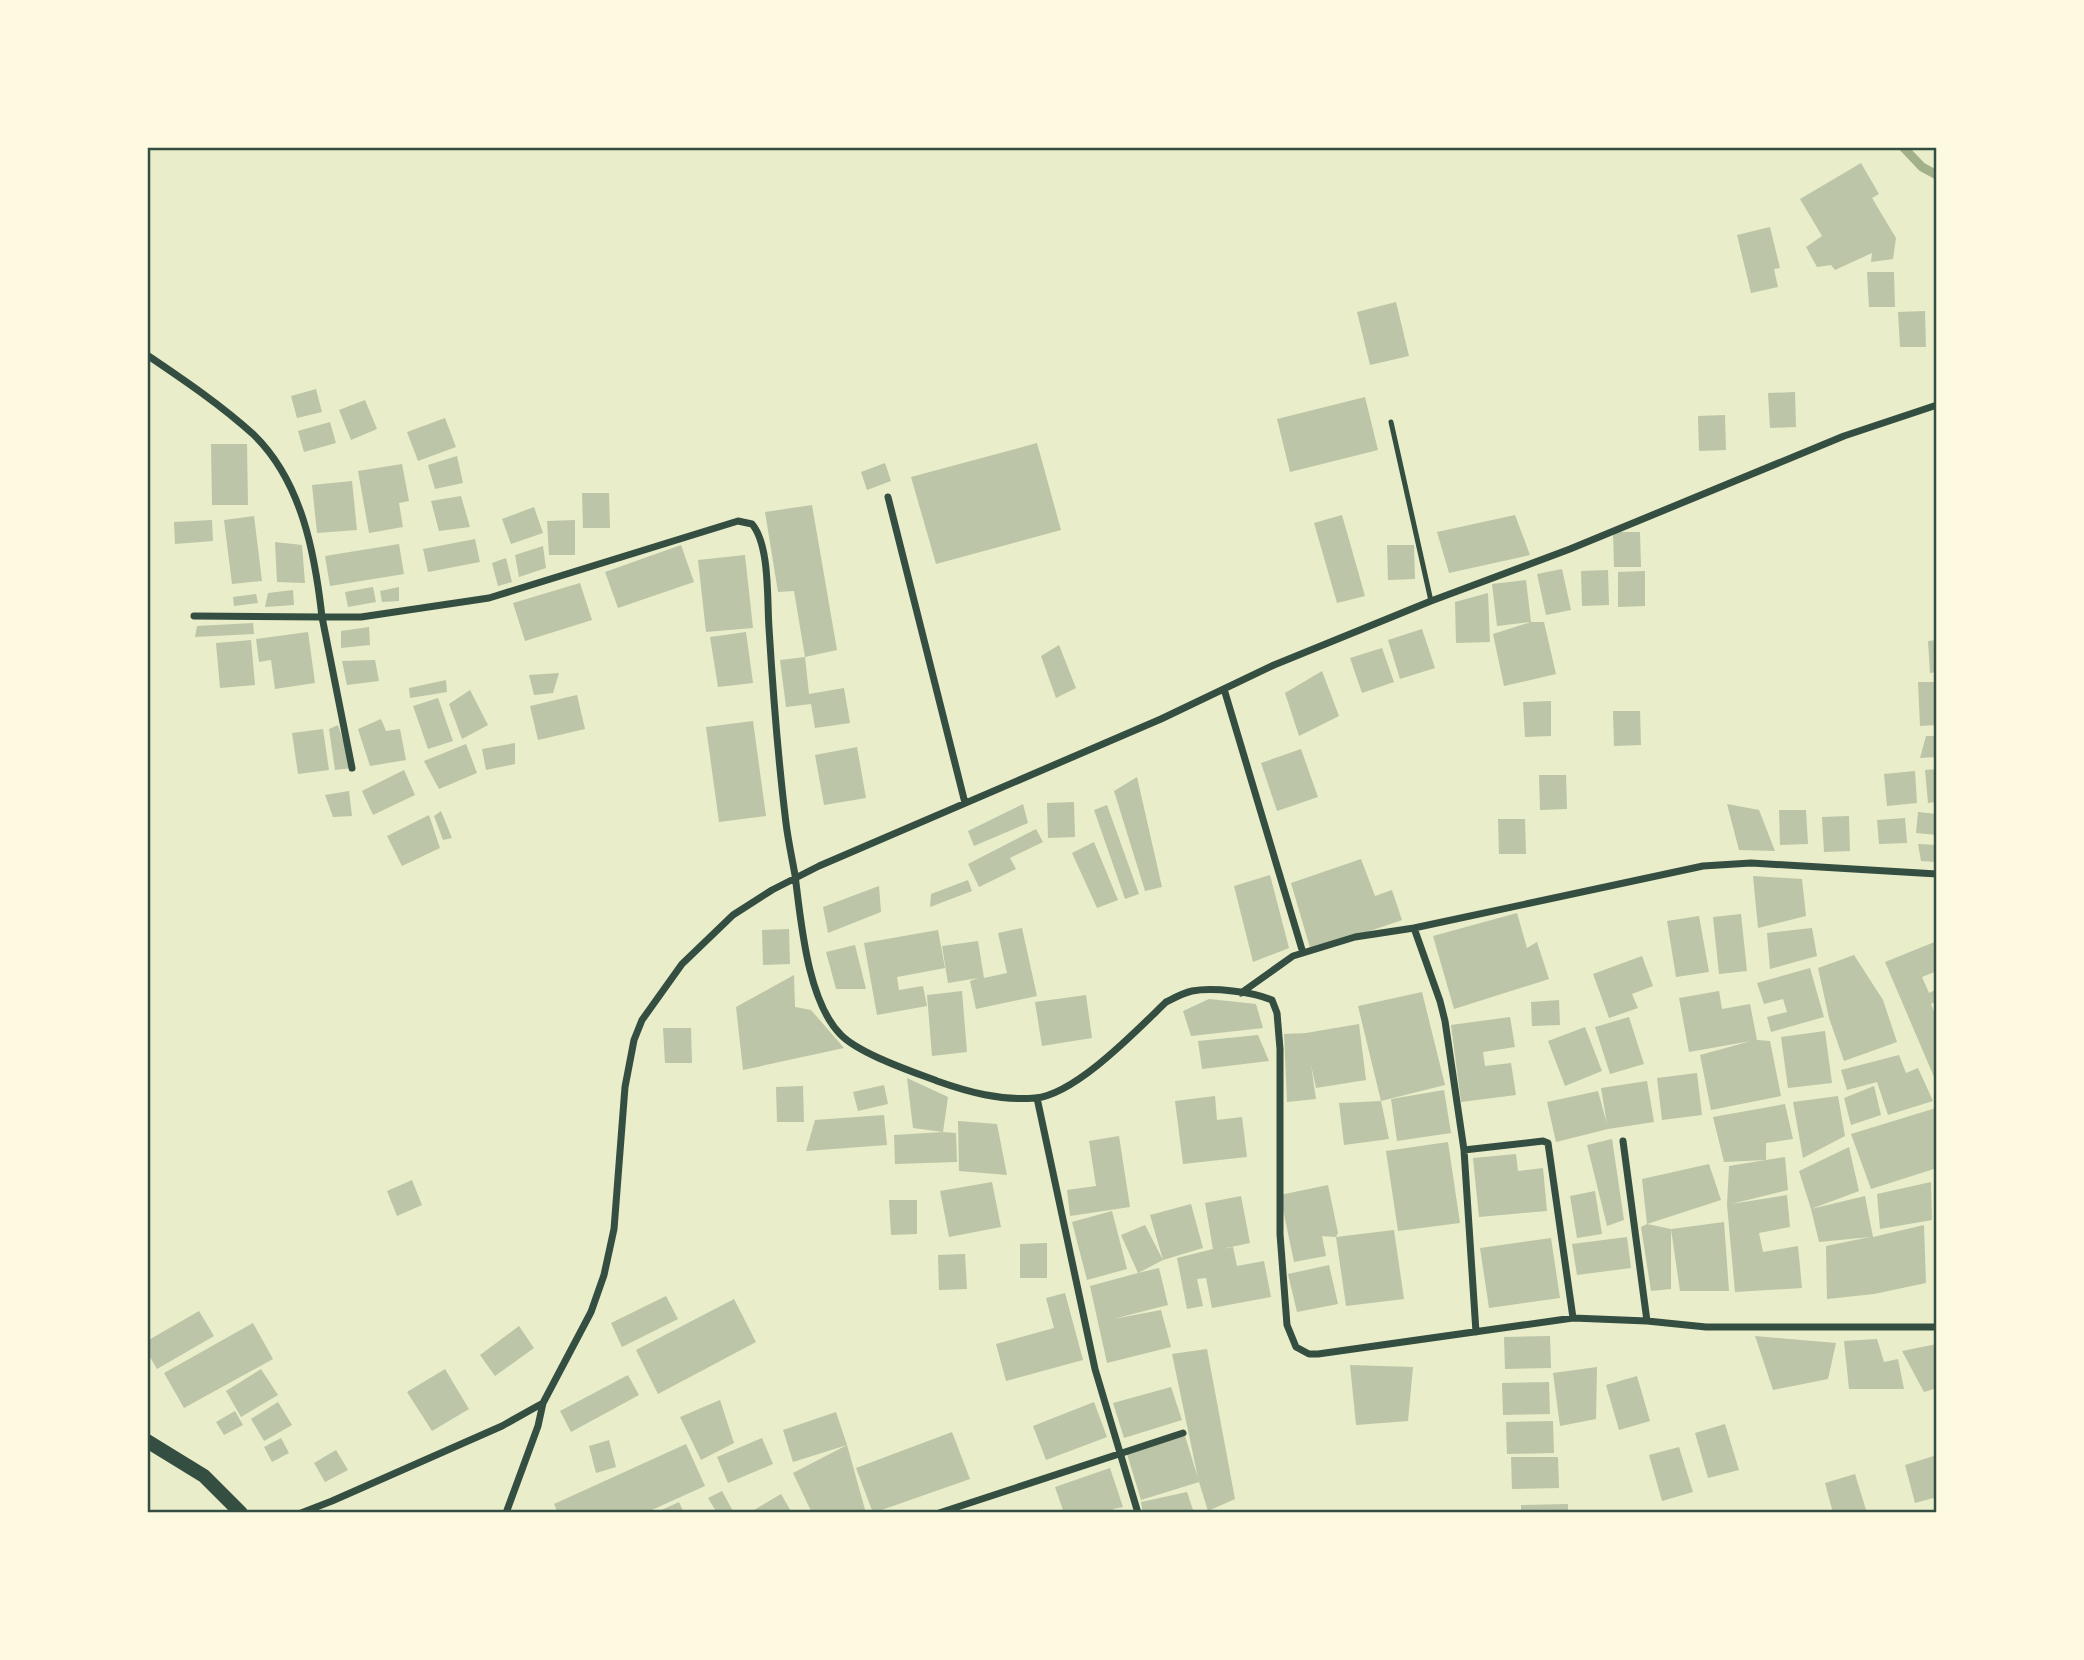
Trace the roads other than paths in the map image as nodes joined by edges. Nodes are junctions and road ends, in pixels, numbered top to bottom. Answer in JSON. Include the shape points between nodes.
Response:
{"nodes":[{"id":1,"x":147,"y":355,"type":"edge"},
{"id":2,"x":1937,"y":405,"type":"edge"},
{"id":3,"x":1391,"y":422,"type":"dead end"},
{"id":4,"x":888,"y":496,"type":"dead end"},
{"id":5,"x":1432,"y":601,"type":"junction"},
{"id":6,"x":194,"y":616,"type":"dead end"},
{"id":7,"x":322,"y":617,"type":"junction"},
{"id":8,"x":1224,"y":689,"type":"junction"},
{"id":9,"x":352,"y":768,"type":"dead end"},
{"id":10,"x":965,"y":803,"type":"junction"},
{"id":11,"x":1937,"y":874,"type":"edge"},
{"id":12,"x":795,"y":878,"type":"junction"},
{"id":13,"x":1414,"y":928,"type":"junction"},
{"id":14,"x":1303,"y":953,"type":"junction"},
{"id":15,"x":1241,"y":993,"type":"junction"},
{"id":16,"x":1037,"y":1098,"type":"junction"},
{"id":17,"x":1623,"y":1141,"type":"dead end"},
{"id":18,"x":1464,"y":1150,"type":"junction"},
{"id":19,"x":1573,"y":1318,"type":"junction"},
{"id":20,"x":1647,"y":1321,"type":"junction"},
{"id":21,"x":1937,"y":1327,"type":"edge"},
{"id":22,"x":1476,"y":1332,"type":"junction"},
{"id":23,"x":543,"y":1403,"type":"junction"},
{"id":24,"x":1183,"y":1433,"type":"dead end"},
{"id":25,"x":147,"y":1441,"type":"edge"},
{"id":26,"x":1120,"y":1452,"type":"junction"},
{"id":27,"x":241,"y":1513,"type":"edge"},
{"id":28,"x":300,"y":1513,"type":"edge"},
{"id":29,"x":506,"y":1513,"type":"edge"},
{"id":30,"x":939,"y":1513,"type":"edge"},
{"id":31,"x":1138,"y":1513,"type":"edge"}],
"edges":[{"from":1,"to":7,"type":"street","via":[[222,409],[270,455],[285,478],[307,533]]},
{"from":2,"to":5,"type":"street","via":[[1844,436]]},
{"from":3,"to":5,"type":"lane"},
{"from":4,"to":10,"type":"street"},
{"from":5,"to":8,"type":"street"},
{"from":6,"to":7,"type":"street"},
{"from":7,"to":9,"type":"street"},
{"from":7,"to":12,"type":"street","via":[[361,617],[489,598],[738,521],[749,522],[758,532],[766,576],[786,823]]},
{"from":8,"to":10,"type":"street"},
{"from":8,"to":14,"type":"street"},
{"from":10,"to":12,"type":"street"},
{"from":11,"to":13,"type":"street","via":[[1751,863],[1703,866]]},
{"from":12,"to":16,"type":"street","via":[[802,939],[821,1004],[842,1037],[909,1070],[974,1094]]},
{"from":12,"to":23,"type":"street","via":[[733,915],[682,964],[642,1020],[625,1087],[614,1229],[604,1275],[591,1312]]},
{"from":13,"to":14,"type":"street","via":[[1355,937]]},
{"from":13,"to":18,"type":"street","via":[[1443,1011]]},
{"from":14,"to":15,"type":"street","via":[[1283,961]]},
{"from":15,"to":16,"type":"street","via":[[1194,991],[1166,1002],[1083,1077]]},
{"from":15,"to":22,"type":"street","via":[[1272,1000],[1277,1013],[1280,1234],[1287,1325],[1296,1347],[1318,1354]]},
{"from":16,"to":26,"type":"street","via":[[1095,1369]]},
{"from":17,"to":20,"type":"street"},
{"from":18,"to":19,"type":"street","via":[[1548,1143]]},
{"from":18,"to":22,"type":"street"},
{"from":19,"to":20,"type":"street"},
{"from":19,"to":22,"type":"street"},
{"from":20,"to":21,"type":"street","via":[[1706,1327]]},
{"from":23,"to":28,"type":"street","via":[[502,1426]]},
{"from":23,"to":29,"type":"street"},
{"from":24,"to":26,"type":"street"},
{"from":25,"to":27,"type":"main road","via":[[204,1476]]},
{"from":26,"to":30,"type":"street"},
{"from":26,"to":31,"type":"street"}]}
